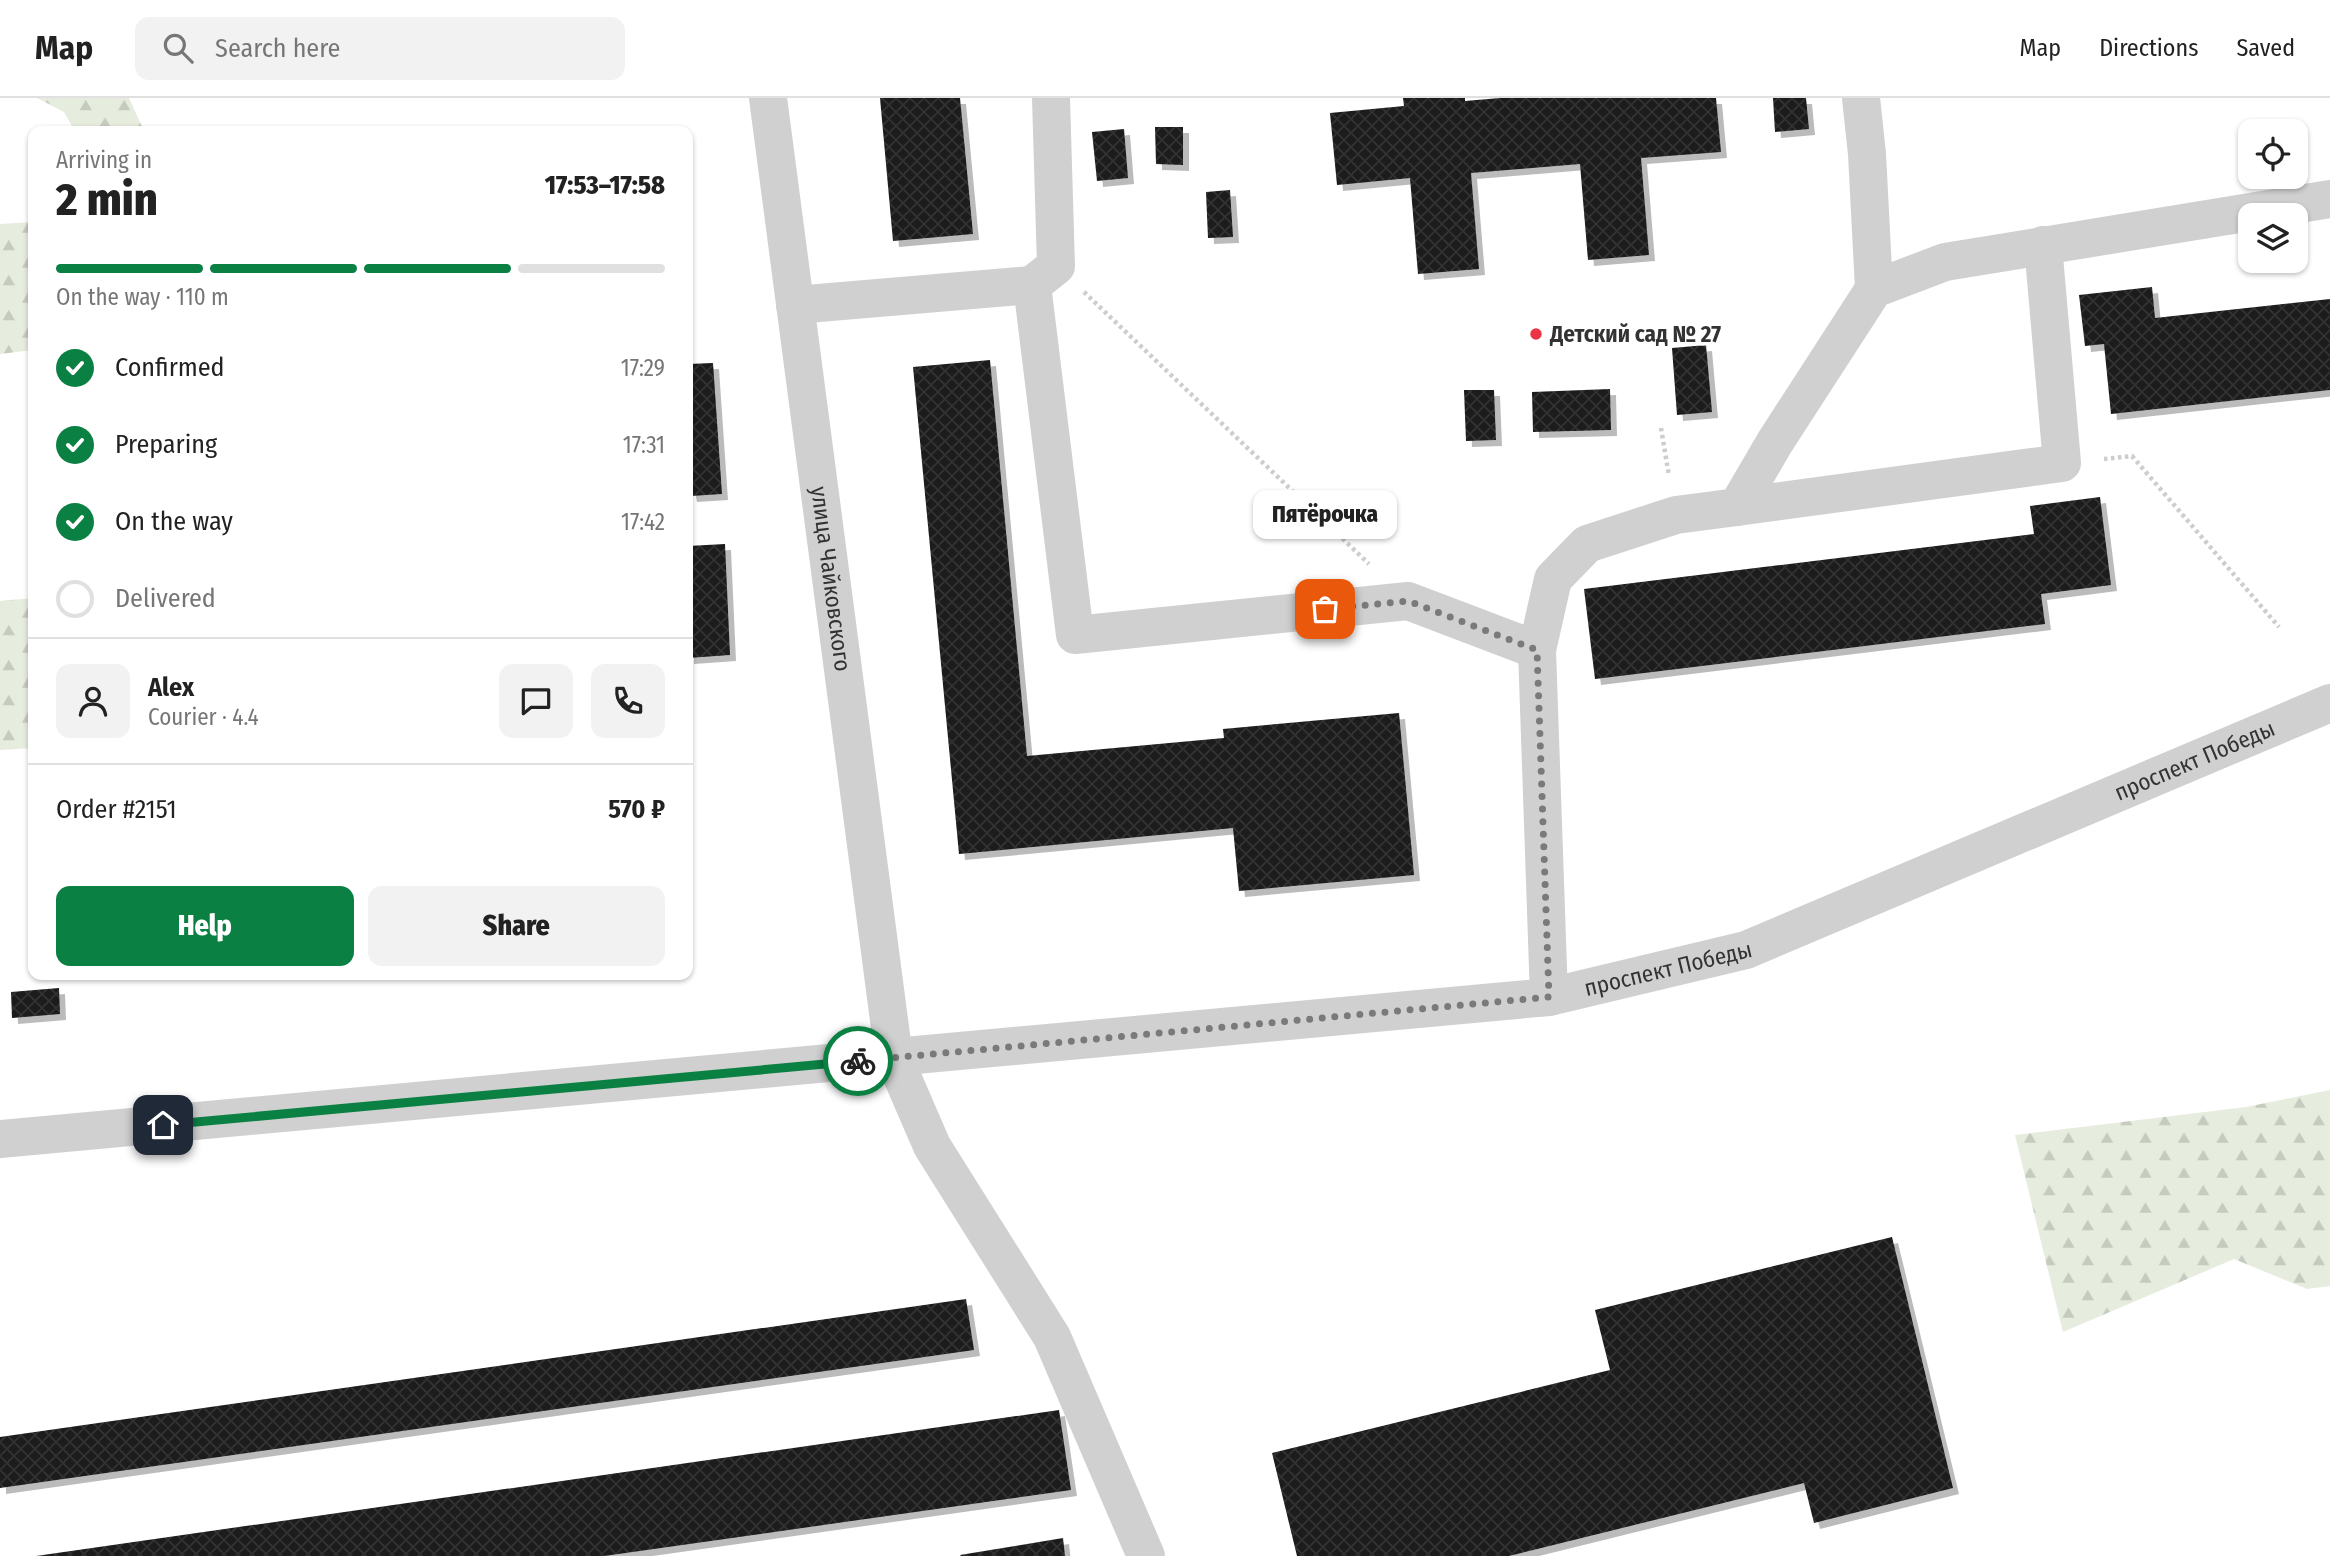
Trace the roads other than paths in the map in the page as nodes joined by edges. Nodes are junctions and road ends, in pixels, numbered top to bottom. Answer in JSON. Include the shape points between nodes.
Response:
{"nodes":[{"id":1,"x":768,"y":98,"type":"edge"},
{"id":2,"x":1051,"y":98,"type":"edge"},
{"id":3,"x":1861,"y":98,"type":"edge"},
{"id":4,"x":2330,"y":199,"type":"edge"},
{"id":5,"x":2043,"y":245,"type":"junction"},
{"id":6,"x":1044,"y":275,"type":"junction"},
{"id":7,"x":1874,"y":289,"type":"junction"},
{"id":8,"x":795,"y":305,"type":"junction"},
{"id":9,"x":1737,"y":507,"type":"junction"},
{"id":10,"x":1537,"y":650,"type":"junction"},
{"id":11,"x":2330,"y":703,"type":"edge"},
{"id":12,"x":1549,"y":997,"type":"junction"},
{"id":13,"x":894,"y":1058,"type":"junction"},
{"id":14,"x":0,"y":1139,"type":"edge"},
{"id":15,"x":1146,"y":1556,"type":"edge"}],
"edges":[{"from":1,"to":8,"type":"street","name":"улица Чайковского"},
{"from":2,"to":6,"type":"street"},
{"from":3,"to":7,"type":"street"},
{"from":4,"to":5,"type":"street"},
{"from":5,"to":7,"type":"street","via":[[1945,262]]},
{"from":5,"to":9,"type":"street","via":[[2062,463]]},
{"from":6,"to":8,"type":"street"},
{"from":6,"to":10,"type":"street","via":[[1075,635],[1408,601]]},
{"from":7,"to":9,"type":"street"},
{"from":8,"to":13,"type":"street","name":"улица Чайковского"},
{"from":9,"to":10,"type":"street","via":[[1676,514],[1587,544],[1553,579]]},
{"from":10,"to":12,"type":"street"},
{"from":11,"to":12,"type":"street","name":"проспект Победы","via":[[1746,950]]},
{"from":12,"to":13,"type":"street","name":"проспект Победы"},
{"from":13,"to":14,"type":"street","name":"проспект Победы"},
{"from":13,"to":15,"type":"street","name":"улица Чайковского","via":[[932,1146],[1052,1337]]}]}
